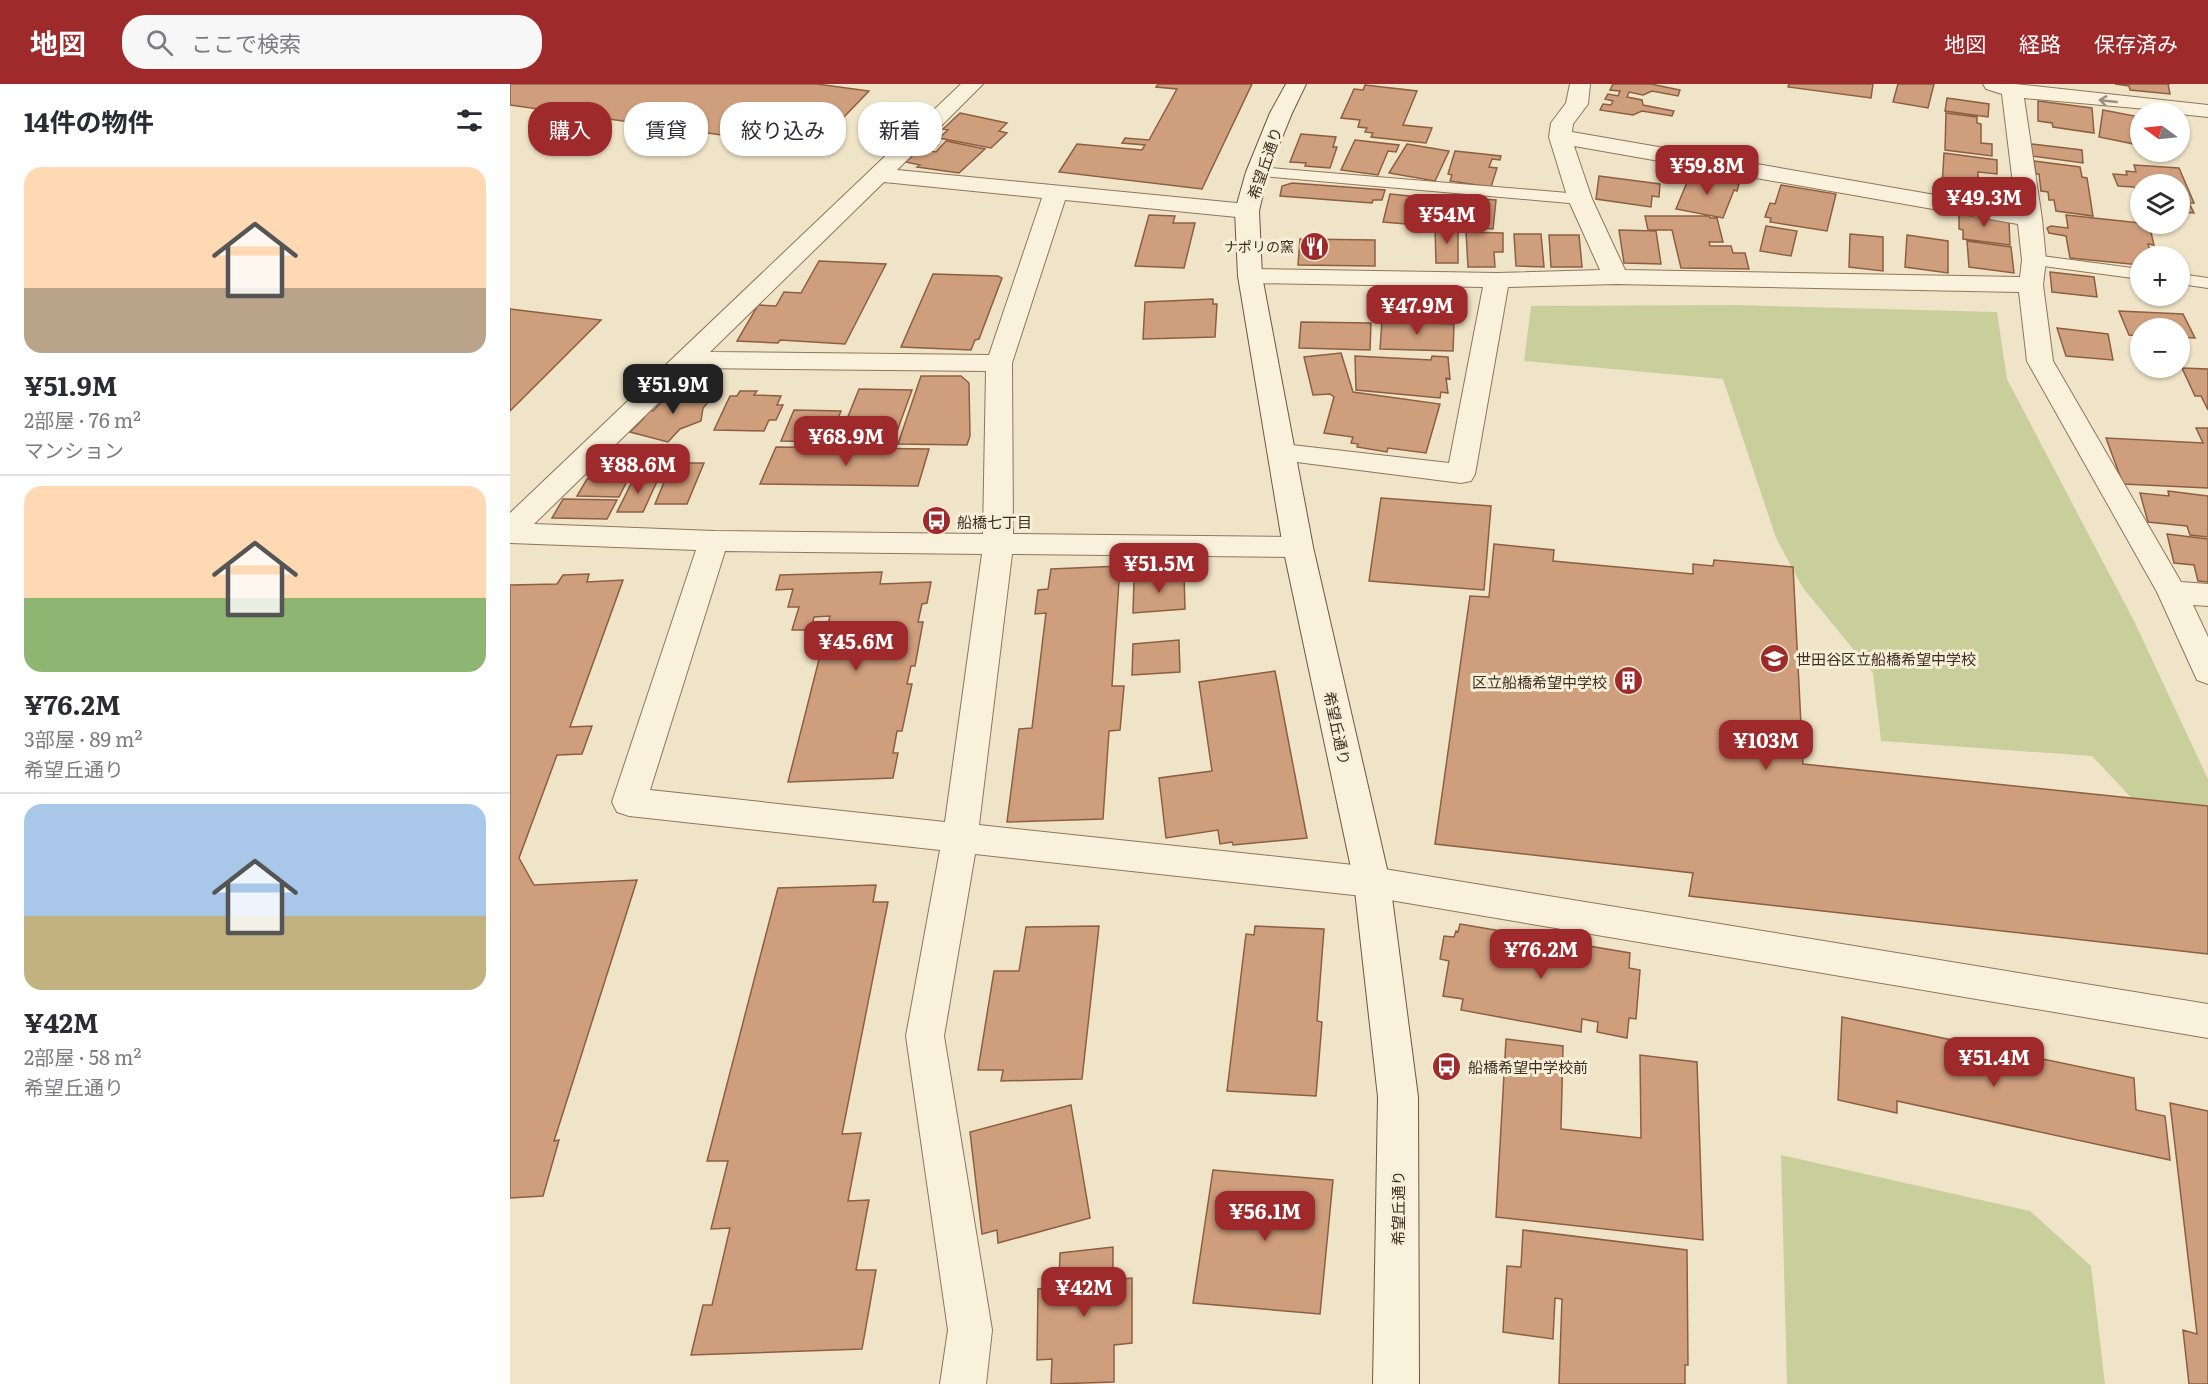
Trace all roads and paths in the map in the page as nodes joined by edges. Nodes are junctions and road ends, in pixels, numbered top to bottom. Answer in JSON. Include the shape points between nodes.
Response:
{"nodes":[{"id":1,"x":973,"y":84,"type":"edge"},
{"id":2,"x":1296,"y":84,"type":"edge"},
{"id":3,"x":1580,"y":84,"type":"edge"},
{"id":4,"x":1991,"y":84,"type":"edge"},
{"id":5,"x":2012,"y":90,"type":"junction"},
{"id":6,"x":2208,"y":111,"type":"edge"},
{"id":7,"x":1560,"y":137,"type":"junction"},
{"id":8,"x":1257,"y":172,"type":"junction"},
{"id":9,"x":879,"y":175,"type":"junction"},
{"id":10,"x":1056,"y":192,"type":"junction"},
{"id":11,"x":1580,"y":199,"type":"junction"},
{"id":12,"x":1247,"y":211,"type":"junction"},
{"id":13,"x":2030,"y":219,"type":"junction"},
{"id":14,"x":2033,"y":272,"type":"junction"},
{"id":15,"x":2130,"y":274,"type":"edge"},
{"id":16,"x":1250,"y":276,"type":"junction"},
{"id":17,"x":1616,"y":277,"type":"junction"},
{"id":18,"x":1497,"y":280,"type":"junction"},
{"id":19,"x":2190,"y":280,"type":"edge"},
{"id":20,"x":2208,"y":283,"type":"edge"},
{"id":21,"x":688,"y":360,"type":"junction"},
{"id":22,"x":999,"y":363,"type":"junction"},
{"id":23,"x":1283,"y":453,"type":"junction"},
{"id":24,"x":510,"y":532,"type":"edge"},
{"id":25,"x":714,"y":541,"type":"junction"},
{"id":26,"x":998,"y":544,"type":"junction"},
{"id":27,"x":1298,"y":547,"type":"junction"},
{"id":28,"x":2172,"y":592,"type":"junction"},
{"id":29,"x":2208,"y":595,"type":"edge"},
{"id":30,"x":2208,"y":672,"type":"edge"},
{"id":31,"x":960,"y":838,"type":"junction"},
{"id":32,"x":1372,"y":882,"type":"junction"},
{"id":33,"x":2208,"y":1021,"type":"edge"},
{"id":34,"x":963,"y":1384,"type":"edge"},
{"id":35,"x":1396,"y":1384,"type":"edge"}],
"edges":[{"from":1,"to":9,"type":"street"},
{"from":2,"to":8,"type":"street","name":"希望丘通り"},
{"from":3,"to":7,"type":"street","via":[[1577,104],[1562,123]]},
{"from":4,"to":5,"type":"street"},
{"from":6,"to":5,"type":"street","one_way":true},
{"from":5,"to":13,"type":"street"},
{"from":7,"to":11,"type":"street"},
{"from":7,"to":13,"type":"street"},
{"from":8,"to":11,"type":"lane"},
{"from":8,"to":12,"type":"street","name":"希望丘通り"},
{"from":9,"to":10,"type":"street"},
{"from":9,"to":21,"type":"street"},
{"from":10,"to":12,"type":"street"},
{"from":10,"to":22,"type":"street"},
{"from":11,"to":17,"type":"street"},
{"from":12,"to":16,"type":"street","name":"希望丘通り"},
{"from":13,"to":14,"type":"street"},
{"from":14,"to":15,"type":"lane"},
{"from":14,"to":17,"type":"street"},
{"from":14,"to":28,"type":"street","via":[[2040,361]]},
{"from":16,"to":18,"type":"street"},
{"from":16,"to":23,"type":"street","name":"希望丘通り"},
{"from":17,"to":18,"type":"street"},
{"from":18,"to":23,"type":"street","via":[[1461,474]]},
{"from":19,"to":20,"type":"lane"},
{"from":21,"to":22,"type":"street"},
{"from":21,"to":24,"type":"street"},
{"from":22,"to":26,"type":"street"},
{"from":23,"to":27,"type":"street","name":"希望丘通り"},
{"from":24,"to":25,"type":"street"},
{"from":25,"to":26,"type":"street"},
{"from":25,"to":31,"type":"street","via":[[629,802]]},
{"from":26,"to":27,"type":"street"},
{"from":26,"to":31,"type":"street"},
{"from":27,"to":32,"type":"street","name":"希望丘通り"},
{"from":28,"to":29,"type":"street"},
{"from":28,"to":30,"type":"street"},
{"from":31,"to":32,"type":"street"},
{"from":31,"to":34,"type":"street","via":[[925,1036],[970,1330]]},
{"from":32,"to":33,"type":"street"},
{"from":32,"to":35,"type":"street","name":"希望丘通り","via":[[1398,1097]]}]}
